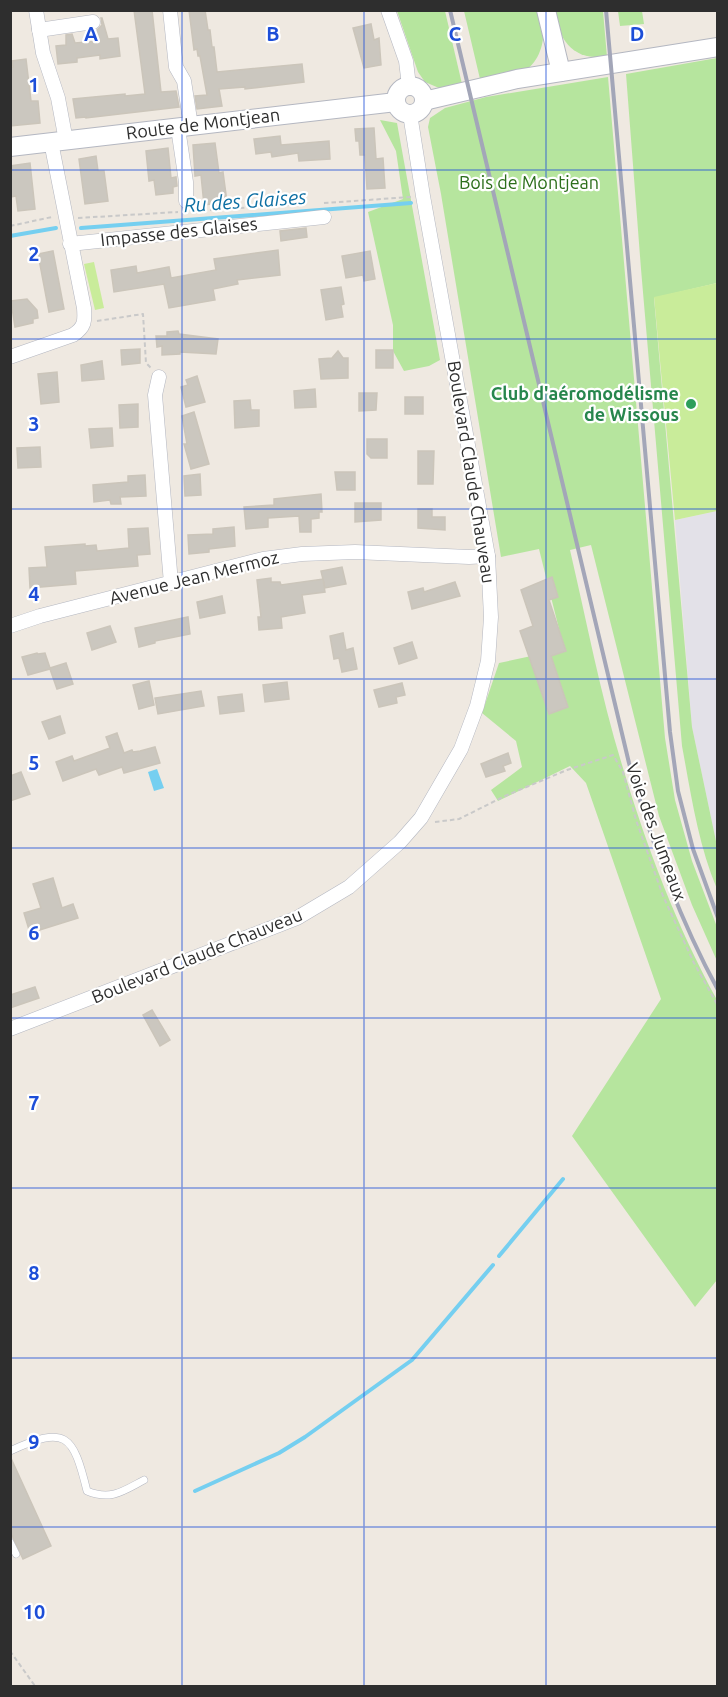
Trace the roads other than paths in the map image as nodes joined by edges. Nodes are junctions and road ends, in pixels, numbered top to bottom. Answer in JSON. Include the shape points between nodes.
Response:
{"nodes":[{"id":1,"x":36,"y":10,"type":"edge"},
{"id":2,"x":170,"y":10,"type":"edge"},
{"id":3,"x":387,"y":10,"type":"edge"},
{"id":4,"x":546,"y":10,"type":"edge"},
{"id":5,"x":93,"y":22,"type":"dead end"},
{"id":6,"x":39,"y":30,"type":"junction"},
{"id":7,"x":717,"y":47,"type":"edge"},
{"id":8,"x":561,"y":72,"type":"junction"},
{"id":9,"x":408,"y":86,"type":"junction"},
{"id":10,"x":424,"y":101,"type":"junction"},
{"id":11,"x":403,"y":108,"type":"junction"},
{"id":12,"x":184,"y":127,"type":"junction"},
{"id":13,"x":59,"y":142,"type":"junction"},
{"id":14,"x":10,"y":147,"type":"edge"},
{"id":15,"x":184,"y":209,"type":"road end"},
{"id":16,"x":324,"y":217,"type":"dead end"},
{"id":17,"x":70,"y":244,"type":"junction"},
{"id":18,"x":10,"y":357,"type":"edge"},
{"id":19,"x":159,"y":377,"type":"road end"},
{"id":20,"x":488,"y":556,"type":"junction"},
{"id":21,"x":171,"y":583,"type":"junction"},
{"id":22,"x":10,"y":626,"type":"edge"},
{"id":23,"x":10,"y":1029,"type":"edge"},
{"id":24,"x":10,"y":1451,"type":"edge"},
{"id":25,"x":144,"y":1480,"type":"dead end"},
{"id":26,"x":10,"y":1542,"type":"edge"},
{"id":27,"x":16,"y":1554,"type":"dead end"}],
"edges":[{"from":1,"to":6,"type":"street"},
{"from":2,"to":12,"type":"street","via":[[176,67],[184,81]]},
{"from":3,"to":9,"type":"street","via":[[406,61]]},
{"from":4,"to":8,"type":"street"},
{"from":5,"to":6,"type":"street"},
{"from":6,"to":13,"type":"street","via":[[58,98]]},
{"from":7,"to":8,"type":"street"},
{"from":8,"to":10,"type":"street"},
{"from":9,"to":10,"type":"street","via":[[421,92]]},
{"from":9,"to":11,"type":"street","via":[[399,92]]},
{"from":10,"to":11,"type":"street","via":[[420,110]]},
{"from":11,"to":12,"type":"street","name":"Route de Montjean"},
{"from":11,"to":20,"type":"street","name":"Boulevard Claude Chauveau","via":[[423,196]]},
{"from":12,"to":13,"type":"street","name":"Route de Montjean"},
{"from":12,"to":15,"type":"street"},
{"from":13,"to":14,"type":"street","name":"Route de Montjean"},
{"from":13,"to":17,"type":"street"},
{"from":16,"to":17,"type":"street","name":"Impasse des Glaises"},
{"from":17,"to":18,"type":"street","via":[[85,323],[73,335]]},
{"from":19,"to":21,"type":"street","via":[[154,395]]},
{"from":20,"to":21,"type":"street","name":"Avenue Jean Mermoz","via":[[302,554],[263,559]]},
{"from":20,"to":23,"type":"street","name":"Boulevard Claude Chauveau","via":[[492,617],[488,661],[477,706],[461,748],[421,818],[400,842],[349,887],[297,918]]},
{"from":21,"to":22,"type":"street","name":"Avenue Jean Mermoz"},
{"from":24,"to":25,"type":"lane","via":[[53,1436],[64,1438],[74,1449],[87,1491],[94,1494],[114,1496]]},
{"from":26,"to":27,"type":"lane"}]}
